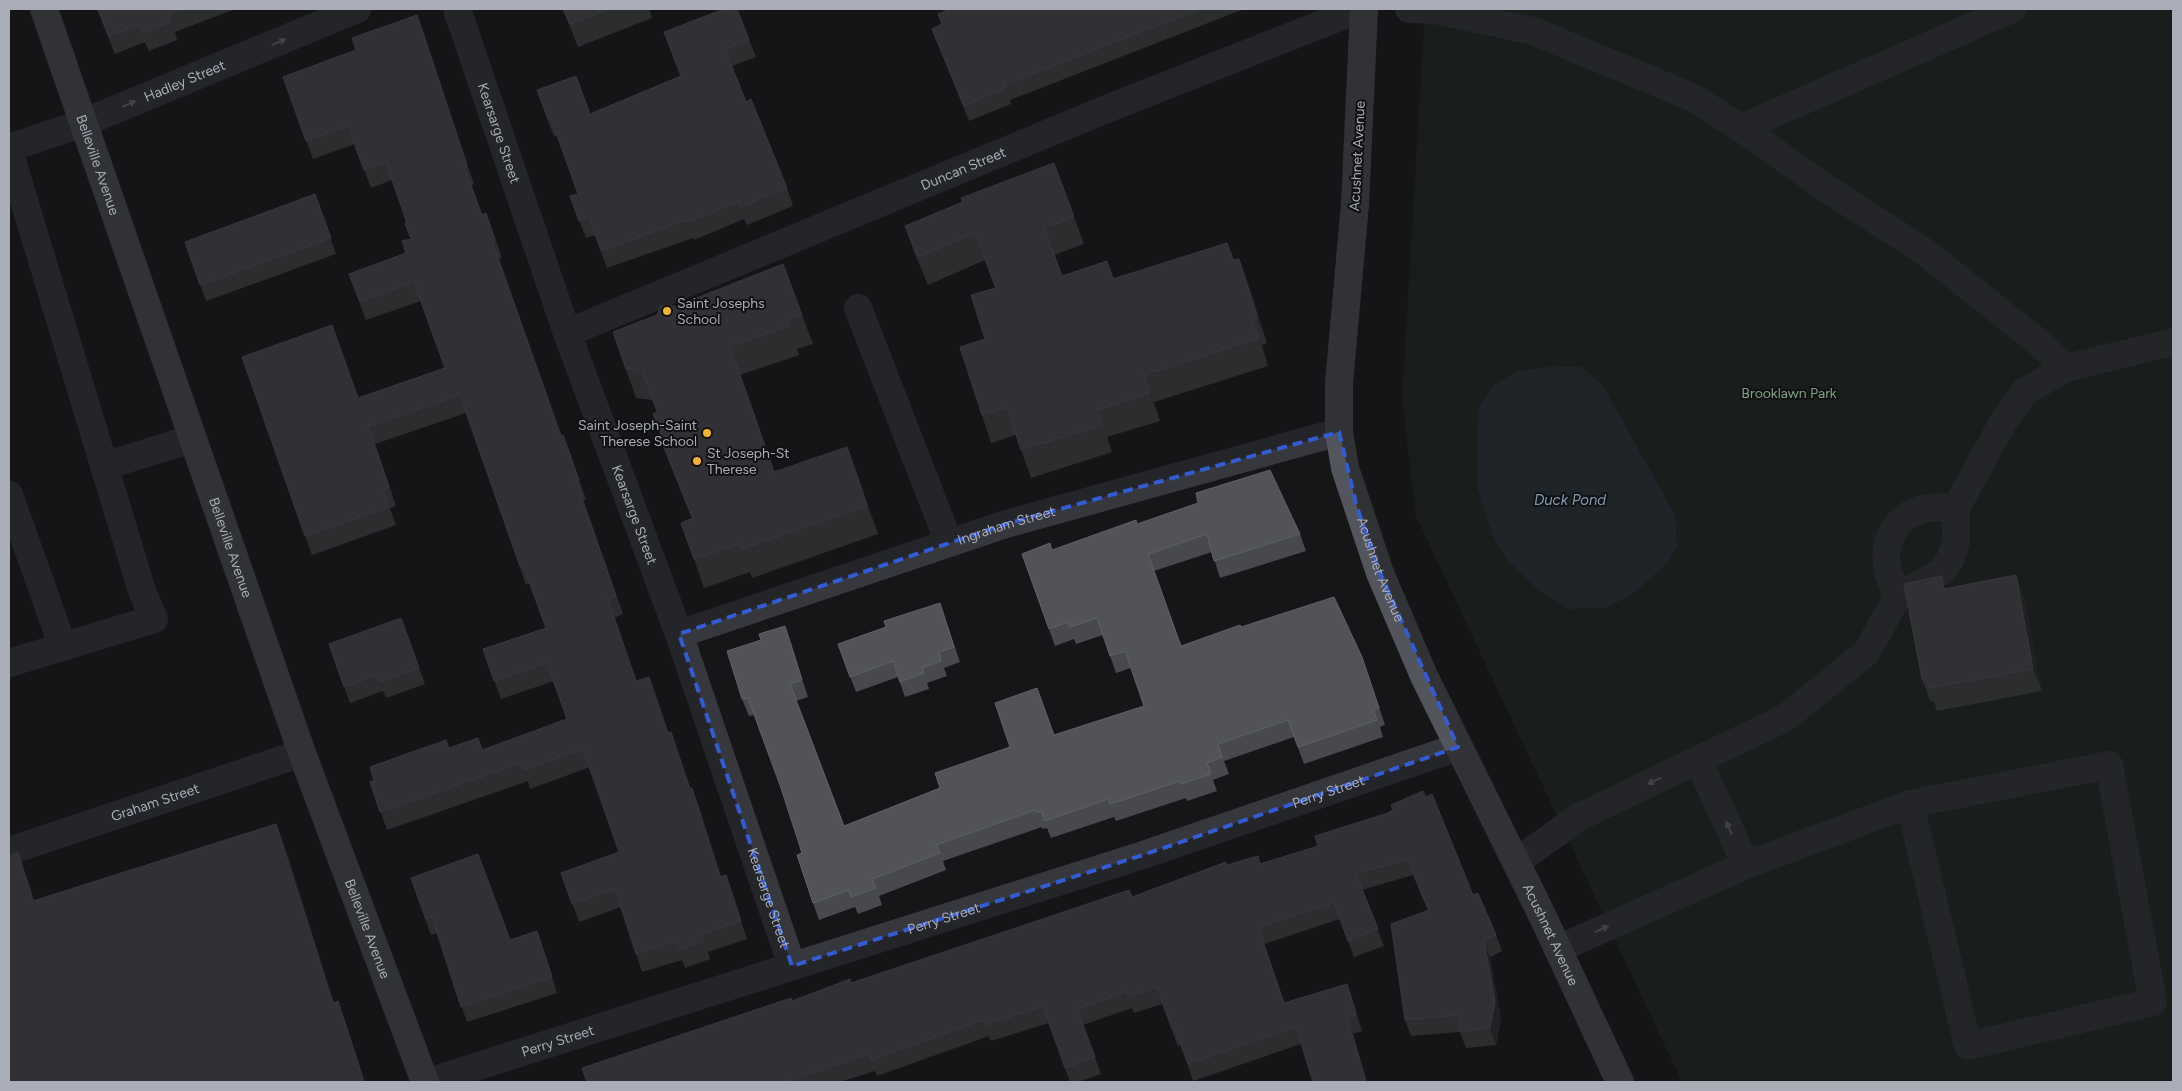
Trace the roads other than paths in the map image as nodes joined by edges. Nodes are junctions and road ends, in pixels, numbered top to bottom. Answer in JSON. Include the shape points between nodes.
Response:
{"nodes":[{"id":1,"x":44,"y":9,"type":"edge"},
{"id":2,"x":357,"y":9,"type":"edge"},
{"id":3,"x":457,"y":9,"type":"edge"},
{"id":4,"x":1360,"y":9,"type":"edge"},
{"id":5,"x":1364,"y":9,"type":"edge"},
{"id":6,"x":1409,"y":9,"type":"edge"},
{"id":7,"x":2012,"y":9,"type":"edge"},
{"id":8,"x":84,"y":123,"type":"junction"},
{"id":9,"x":1741,"y":128,"type":"junction"},
{"id":10,"x":9,"y":150,"type":"edge"},
{"id":11,"x":858,"y":308,"type":"dead end"},
{"id":12,"x":567,"y":333,"type":"junction"},
{"id":13,"x":2173,"y":342,"type":"edge"},
{"id":14,"x":2066,"y":368,"type":"junction"},
{"id":15,"x":1339,"y":432,"type":"junction"},
{"id":16,"x":192,"y":439,"type":"junction"},
{"id":17,"x":104,"y":466,"type":"junction"},
{"id":18,"x":9,"y":495,"type":"edge"},
{"id":19,"x":1956,"y":508,"type":"junction"},
{"id":20,"x":949,"y":543,"type":"junction"},
{"id":21,"x":1898,"y":596,"type":"junction"},
{"id":22,"x":679,"y":634,"type":"junction"},
{"id":23,"x":63,"y":647,"type":"junction"},
{"id":24,"x":9,"y":664,"type":"edge"},
{"id":25,"x":1458,"y":747,"type":"junction"},
{"id":26,"x":302,"y":753,"type":"junction"},
{"id":27,"x":1698,"y":760,"type":"junction"},
{"id":28,"x":1910,"y":804,"type":"junction"},
{"id":29,"x":9,"y":851,"type":"edge"},
{"id":30,"x":1516,"y":862,"type":"junction"},
{"id":31,"x":1746,"y":865,"type":"junction"},
{"id":32,"x":1558,"y":949,"type":"junction"},
{"id":33,"x":792,"y":966,"type":"junction"},
{"id":34,"x":427,"y":1082,"type":"edge"},
{"id":35,"x":1620,"y":1082,"type":"edge"}],
"edges":[{"from":1,"to":8,"type":"main road","name":"Belleville Avenue"},
{"from":8,"to":2,"type":"street","name":"Hadley Street","one_way":true},
{"from":3,"to":12,"type":"street","name":"Kearsarge Street"},
{"from":4,"to":12,"type":"street","name":"Duncan Street","via":[[1104,110]]},
{"from":5,"to":15,"type":"main road","name":"Acushnet Avenue","via":[[1354,204],[1339,383]]},
{"from":6,"to":9,"type":"street","via":[[1435,10],[1533,31],[1694,98]]},
{"from":7,"to":9,"type":"street"},
{"from":8,"to":10,"type":"street","name":"Hadley Street"},
{"from":8,"to":16,"type":"main road","name":"Belleville Avenue"},
{"from":9,"to":14,"type":"street","via":[[1821,185],[1925,252]]},
{"from":10,"to":17,"type":"street"},
{"from":11,"to":20,"type":"street"},
{"from":12,"to":22,"type":"street","name":"Kearsarge Street"},
{"from":13,"to":14,"type":"street"},
{"from":14,"to":19,"type":"street","via":[[2024,392],[2002,424]]},
{"from":15,"to":20,"type":"street","name":"Ingraham Street","via":[[1006,524]]},
{"from":15,"to":25,"type":"main road","name":"Acushnet Avenue","via":[[1353,495],[1380,573]]},
{"from":16,"to":17,"type":"street"},
{"from":16,"to":26,"type":"main road","name":"Belleville Avenue"},
{"from":17,"to":23,"type":"street","via":[[142,591],[154,619]]},
{"from":18,"to":23,"type":"street"},
{"from":19,"to":21,"type":"street","via":[[1956,542],[1950,560],[1941,572]]},
{"from":19,"to":21,"type":"street","via":[[1929,508],[1909,514],[1894,526],[1887,545],[1887,570]]},
{"from":20,"to":22,"type":"street","name":"Ingraham Street"},
{"from":21,"to":27,"type":"street","via":[[1866,653],[1785,718]]},
{"from":22,"to":33,"type":"street","name":"Kearsarge Street"},
{"from":23,"to":24,"type":"street"},
{"from":25,"to":30,"type":"main road","name":"Acushnet Avenue"},
{"from":25,"to":33,"type":"street","name":"Perry Street","via":[[1142,855]]},
{"from":26,"to":29,"type":"street","name":"Graham Street"},
{"from":26,"to":34,"type":"main road","name":"Belleville Avenue"},
{"from":27,"to":30,"type":"street","one_way":true,"via":[[1579,817]]},
{"from":31,"to":27,"type":"street","one_way":true},
{"from":28,"to":28,"type":"street","via":[[2109,766],[2152,1002],[1968,1046]]},
{"from":28,"to":31,"type":"street"},
{"from":30,"to":32,"type":"main road","name":"Acushnet Avenue"},
{"from":32,"to":31,"type":"street","one_way":true},
{"from":32,"to":35,"type":"main road","name":"Acushnet Avenue"},
{"from":33,"to":34,"type":"street","name":"Perry Street"}]}
